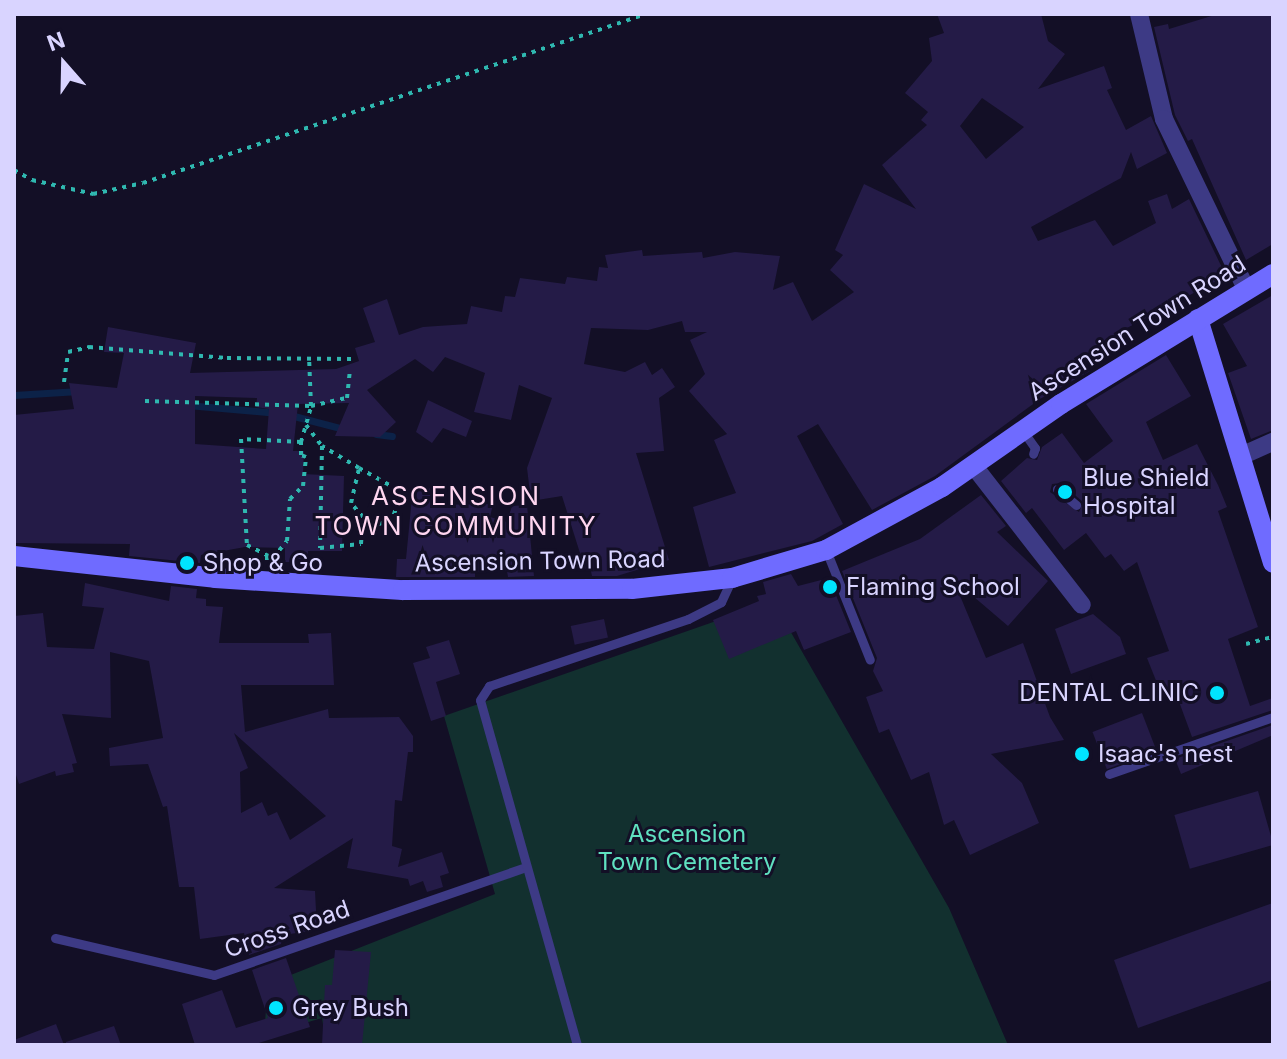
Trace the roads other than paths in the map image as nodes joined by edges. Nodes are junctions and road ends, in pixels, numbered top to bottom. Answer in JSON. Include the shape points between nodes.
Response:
{"nodes":[{"id":1,"x":1139,"y":14,"type":"edge"},
{"id":2,"x":1273,"y":274,"type":"edge"},
{"id":3,"x":1246,"y":289,"type":"junction"},
{"id":4,"x":1198,"y":319,"type":"junction"},
{"id":5,"x":1023,"y":431,"type":"junction"},
{"id":6,"x":1273,"y":442,"type":"edge"},
{"id":7,"x":1033,"y":454,"type":"dead end"},
{"id":8,"x":1241,"y":456,"type":"junction"},
{"id":9,"x":973,"y":465,"type":"junction"},
{"id":10,"x":1057,"y":489,"type":"dead end"},
{"id":11,"x":1076,"y":505,"type":"dead end"},
{"id":12,"x":826,"y":550,"type":"junction"},
{"id":13,"x":14,"y":556,"type":"edge"},
{"id":14,"x":1273,"y":563,"type":"edge"},
{"id":15,"x":732,"y":578,"type":"junction"},
{"id":16,"x":1082,"y":605,"type":"dead end"},
{"id":17,"x":870,"y":660,"type":"dead end"},
{"id":18,"x":1273,"y":717,"type":"edge"},
{"id":19,"x":1109,"y":774,"type":"dead end"},
{"id":20,"x":526,"y":867,"type":"junction"},
{"id":21,"x":55,"y":938,"type":"dead end"},
{"id":22,"x":577,"y":1045,"type":"edge"}],
"edges":[{"from":1,"to":3,"type":"street","via":[[1164,119]]},
{"from":2,"to":3,"type":"main road","name":"Ascension Town Road"},
{"from":3,"to":4,"type":"main road","name":"Ascension Town Road"},
{"from":4,"to":5,"type":"main road","name":"Ascension Town Road"},
{"from":4,"to":8,"type":"main road"},
{"from":5,"to":7,"type":"lane","via":[[1035,448]]},
{"from":5,"to":9,"type":"main road","name":"Ascension Town Road"},
{"from":6,"to":8,"type":"street"},
{"from":8,"to":14,"type":"main road"},
{"from":9,"to":12,"type":"main road","name":"Ascension Town Road"},
{"from":9,"to":16,"type":"street"},
{"from":10,"to":11,"type":"lane"},
{"from":12,"to":15,"type":"main road","name":"Ascension Town Road"},
{"from":12,"to":17,"type":"lane"},
{"from":13,"to":15,"type":"main road","name":"Ascension Town Road","via":[[215,578],[403,590],[632,589]]},
{"from":15,"to":20,"type":"lane","via":[[721,602],[688,619],[489,686],[480,700]]},
{"from":18,"to":19,"type":"lane"},
{"from":20,"to":21,"type":"lane","name":"Cross Road","via":[[214,975]]},
{"from":20,"to":22,"type":"lane"}]}
